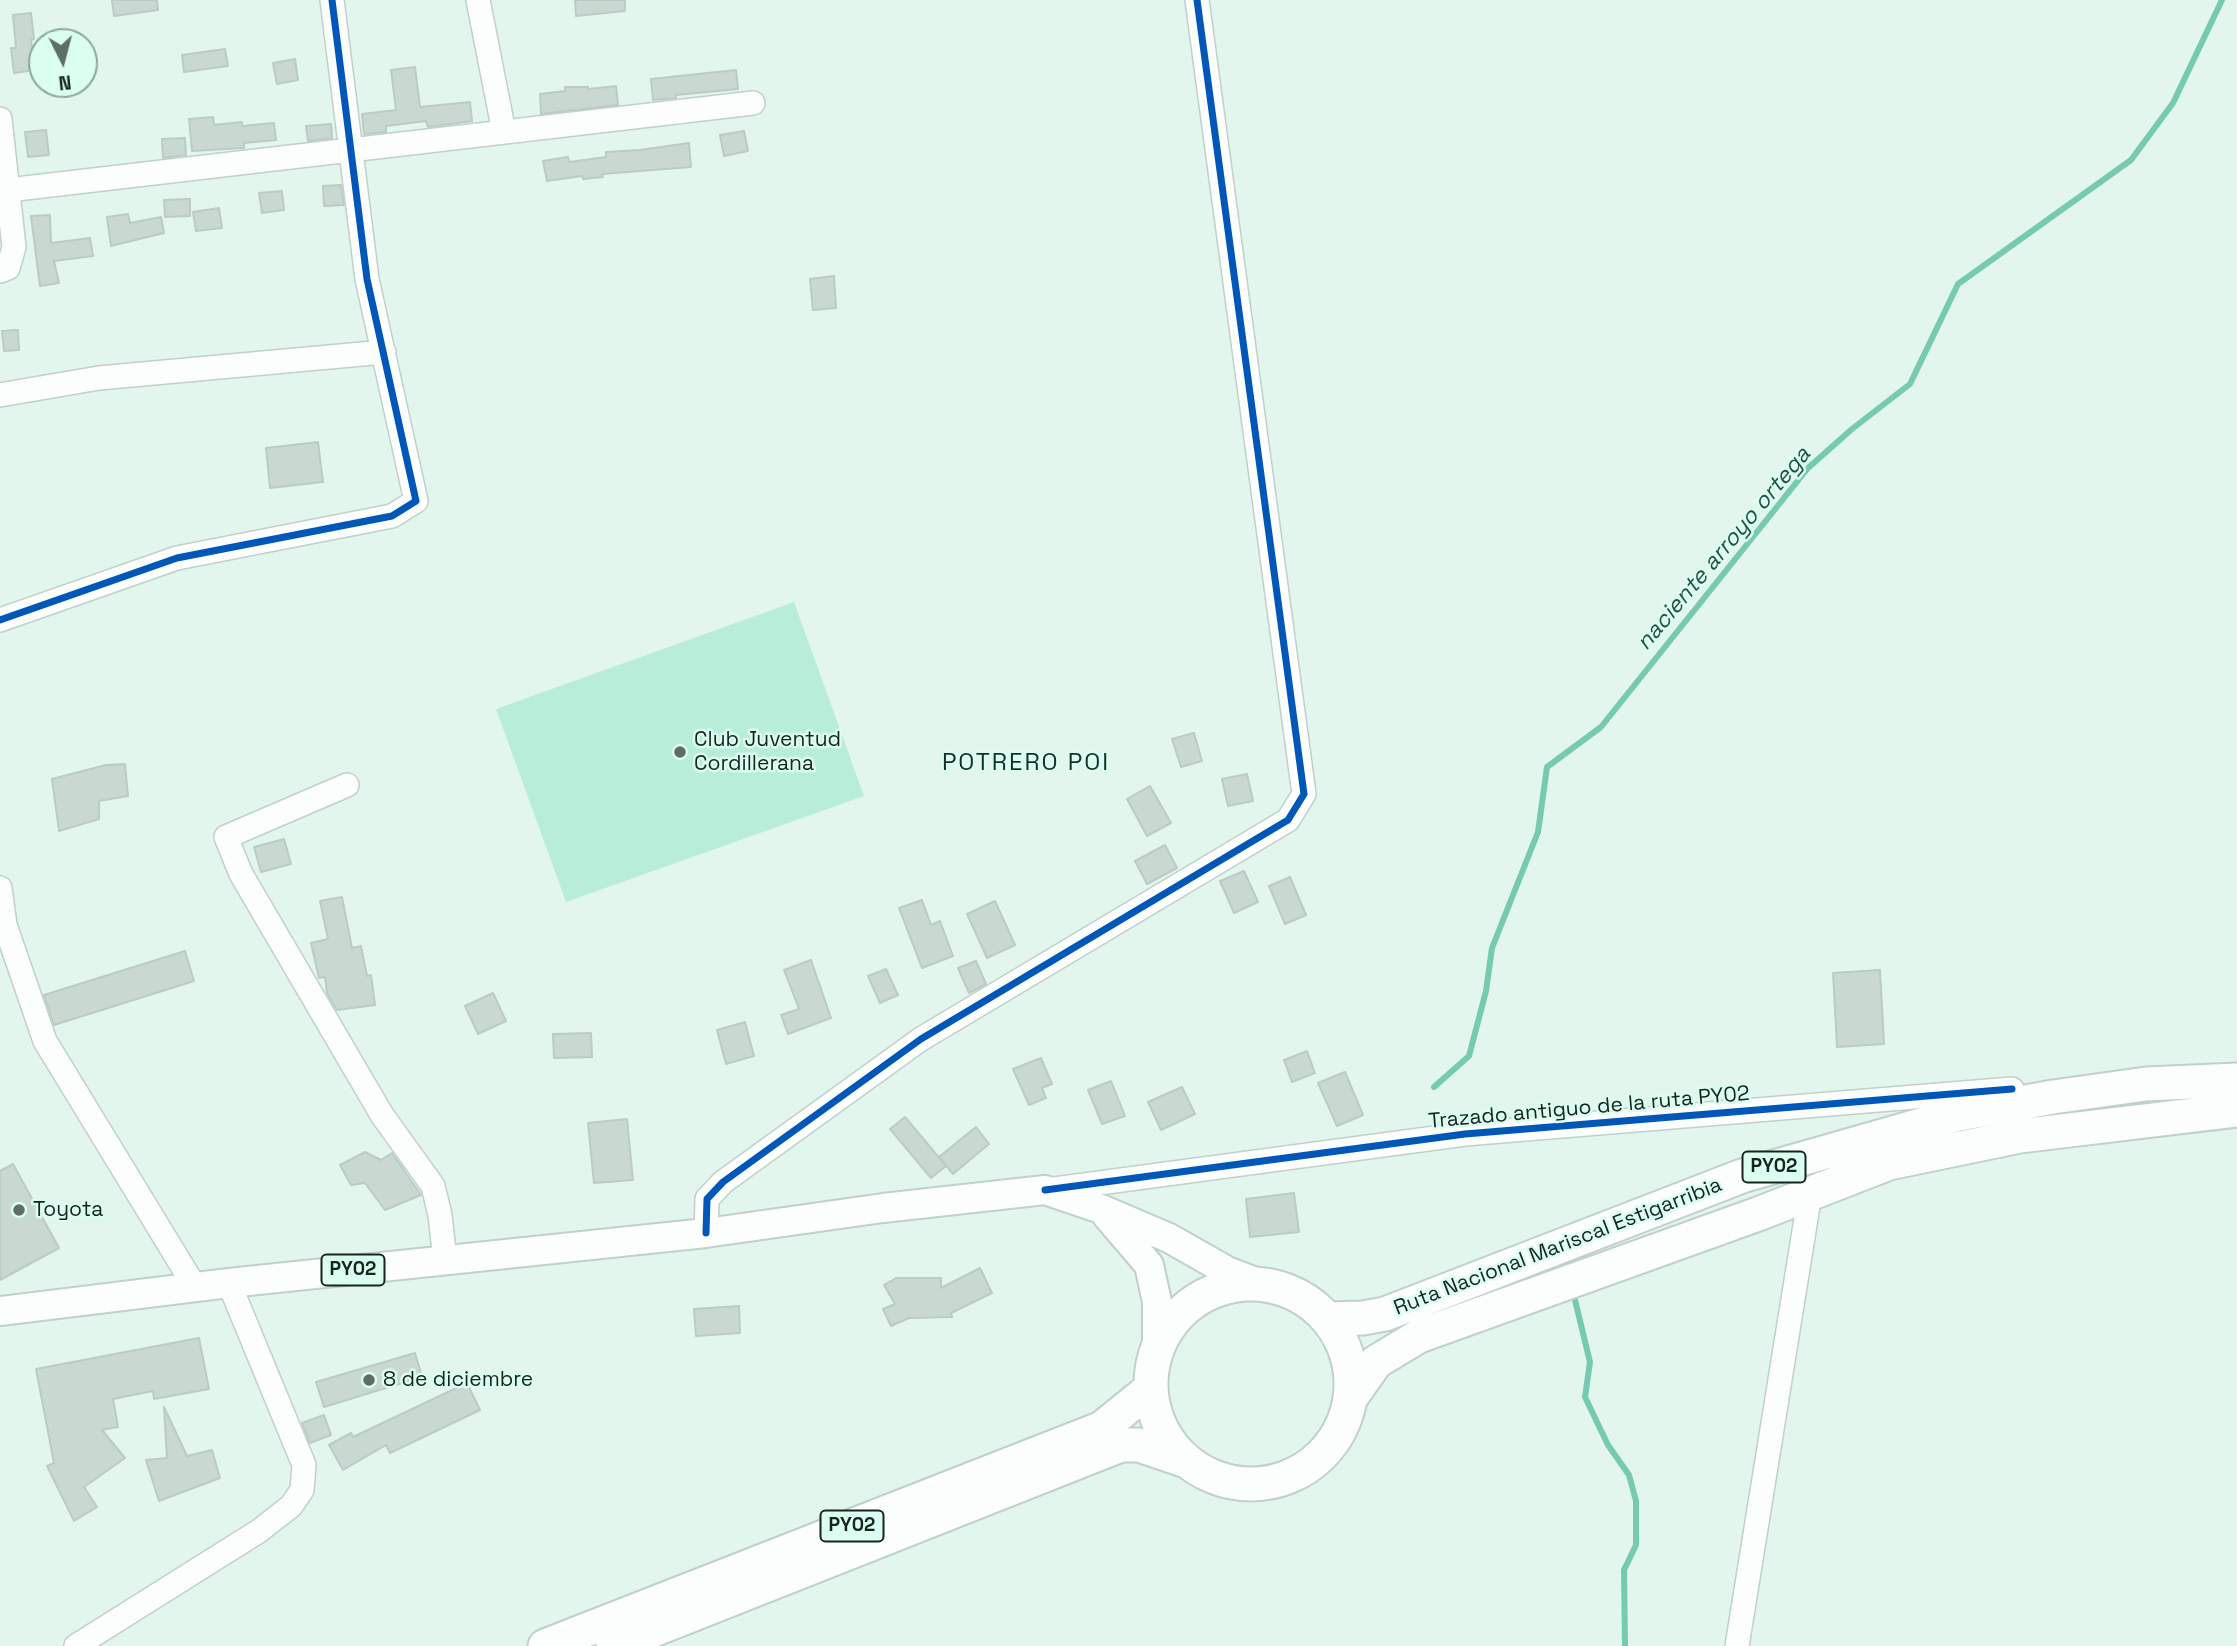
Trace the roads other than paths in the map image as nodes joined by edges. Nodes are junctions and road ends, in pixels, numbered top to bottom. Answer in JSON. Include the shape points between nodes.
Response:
{"nodes":[{"id":1,"x":332,"y":0,"type":"edge"},
{"id":2,"x":478,"y":0,"type":"edge"},
{"id":3,"x":1197,"y":0,"type":"edge"},
{"id":4,"x":753,"y":103,"type":"dead end"},
{"id":5,"x":0,"y":119,"type":"edge"},
{"id":6,"x":504,"y":132,"type":"junction"},
{"id":7,"x":351,"y":150,"type":"junction"},
{"id":8,"x":8,"y":190,"type":"junction"},
{"id":9,"x":0,"y":271,"type":"edge"},
{"id":10,"x":384,"y":352,"type":"junction"},
{"id":11,"x":0,"y":395,"type":"edge"},
{"id":12,"x":0,"y":620,"type":"edge"},
{"id":13,"x":347,"y":785,"type":"dead end"},
{"id":14,"x":0,"y":888,"type":"edge"},
{"id":15,"x":2237,"y":1080,"type":"edge"},
{"id":16,"x":2012,"y":1089,"type":"dead end"},
{"id":17,"x":2237,"y":1110,"type":"edge"},
{"id":18,"x":1045,"y":1190,"type":"junction"},
{"id":19,"x":1810,"y":1194,"type":"junction"},
{"id":20,"x":1101,"y":1209,"type":"junction"},
{"id":21,"x":706,"y":1233,"type":"junction"},
{"id":22,"x":444,"y":1260,"type":"junction"},
{"id":23,"x":1256,"y":1282,"type":"junction"},
{"id":24,"x":229,"y":1283,"type":"junction"},
{"id":25,"x":195,"y":1287,"type":"junction"},
{"id":26,"x":0,"y":1311,"type":"edge"},
{"id":27,"x":1329,"y":1319,"type":"junction"},
{"id":28,"x":1157,"y":1345,"type":"junction"},
{"id":29,"x":1149,"y":1390,"type":"junction"},
{"id":30,"x":1352,"y":1396,"type":"junction"},
{"id":31,"x":1183,"y":1460,"type":"junction"},
{"id":32,"x":76,"y":1646,"type":"edge"},
{"id":33,"x":545,"y":1646,"type":"edge"},
{"id":34,"x":613,"y":1646,"type":"edge"},
{"id":35,"x":1737,"y":1646,"type":"edge"}],
"edges":[{"from":1,"to":7,"type":"street"},
{"from":2,"to":6,"type":"street"},
{"from":3,"to":21,"type":"street","via":[[1304,794],[1288,820],[921,1039],[723,1182],[707,1199]]},
{"from":4,"to":6,"type":"street"},
{"from":5,"to":8,"type":"street"},
{"from":6,"to":7,"type":"street"},
{"from":7,"to":8,"type":"street"},
{"from":7,"to":10,"type":"street","via":[[367,279]]},
{"from":8,"to":9,"type":"street","via":[[14,247],[8,268]]},
{"from":10,"to":11,"type":"street","via":[[99,378]]},
{"from":10,"to":12,"type":"street","via":[[416,501],[392,516],[177,558]]},
{"from":13,"to":22,"type":"street","via":[[226,837],[241,874],[382,1115],[433,1186]]},
{"from":14,"to":25,"type":"street","via":[[5,925],[45,1041]]},
{"from":15,"to":27,"type":"highway","name":"Ruta Nacional Mariscal Estigarribia","number":"PY02","via":[[2146,1084],[1959,1114],[1742,1176],[1385,1314]]},
{"from":16,"to":18,"type":"street","name":"Trazado antiguo de la ruta PY02","via":[[1465,1134]]},
{"from":17,"to":19,"type":"highway","name":"Ruta Nacional Mariscal Estigarribia","number":"PY02","via":[[2020,1136],[1889,1163]]},
{"from":18,"to":20,"type":"main road","number":"PY02"},
{"from":18,"to":21,"type":"main road","number":"PY02"},
{"from":19,"to":30,"type":"highway","name":"Ruta Nacional Mariscal Estigarribia","number":"PY02","via":[[1419,1336],[1376,1362]]},
{"from":19,"to":35,"type":"street"},
{"from":20,"to":23,"type":"main road"},
{"from":20,"to":28,"type":"main road","via":[[1149,1265],[1157,1302]]},
{"from":21,"to":22,"type":"main road","number":"PY02"},
{"from":22,"to":24,"type":"main road","number":"PY02"},
{"from":23,"to":27,"type":"highway","number":"PY02","via":[[1283,1287],[1309,1300]]},
{"from":23,"to":28,"type":"highway","number":"PY02","via":[[1215,1289],[1203,1296],[1180,1311]]},
{"from":24,"to":25,"type":"main road","number":"PY02"},
{"from":24,"to":32,"type":"street","via":[[304,1465],[302,1490],[291,1506],[258,1531]]},
{"from":25,"to":26,"type":"main road","number":"PY02"},
{"from":27,"to":30,"type":"highway","number":"PY02","via":[[1344,1342]]},
{"from":28,"to":29,"type":"highway","number":"PY02"},
{"from":29,"to":31,"type":"highway","number":"PY02","via":[[1159,1426]]},
{"from":29,"to":33,"type":"highway","number":"PY02","via":[[1102,1428]]},
{"from":30,"to":31,"type":"highway","number":"PY02","via":[[1342,1428],[1322,1455],[1295,1474],[1263,1484],[1229,1482]]},
{"from":31,"to":34,"type":"highway","number":"PY02","via":[[1139,1445],[1121,1445]]}]}
